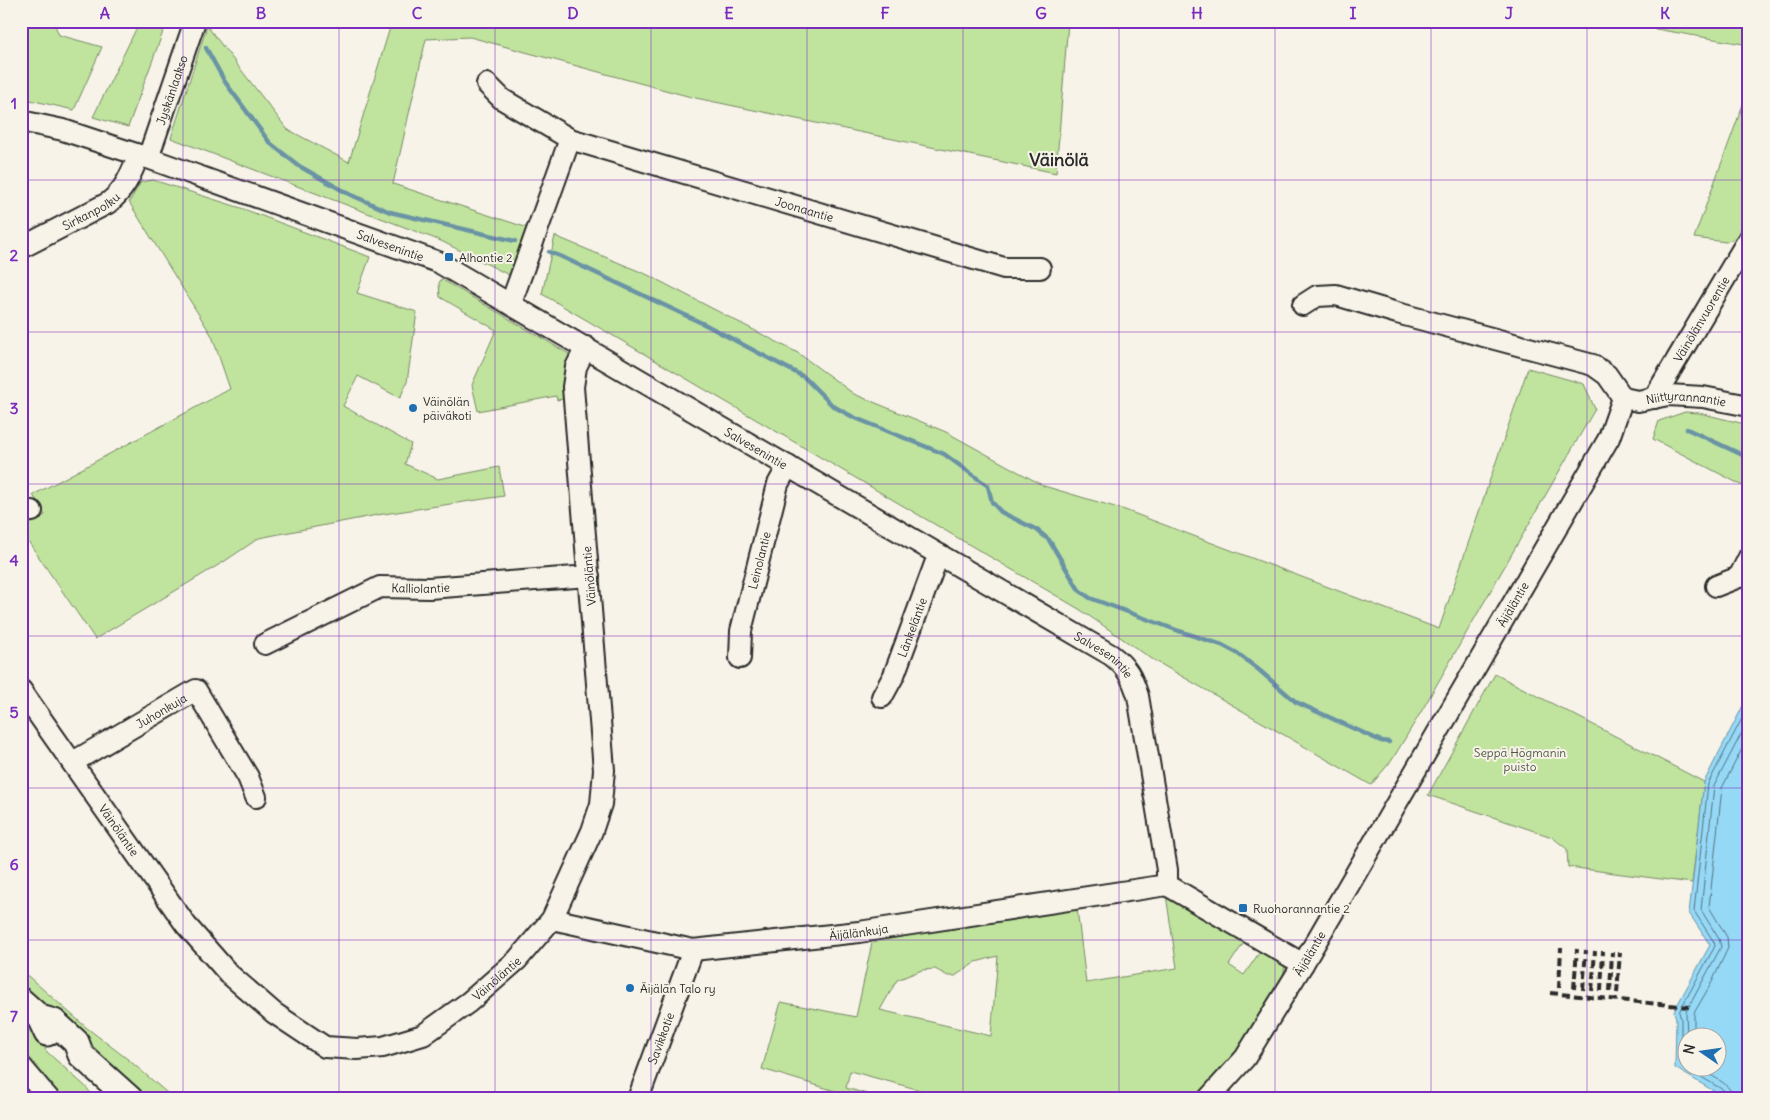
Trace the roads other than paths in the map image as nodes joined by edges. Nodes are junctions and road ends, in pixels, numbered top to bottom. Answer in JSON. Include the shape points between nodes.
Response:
{"nodes":[{"id":1,"x":195,"y":21,"type":"edge"},
{"id":2,"x":487,"y":84,"type":"dead end"},
{"id":3,"x":21,"y":121,"type":"edge"},
{"id":4,"x":570,"y":139,"type":"junction"},
{"id":5,"x":144,"y":157,"type":"junction"},
{"id":6,"x":1749,"y":238,"type":"edge"},
{"id":7,"x":22,"y":248,"type":"edge"},
{"id":8,"x":1040,"y":268,"type":"dead end"},
{"id":9,"x":511,"y":304,"type":"junction"},
{"id":10,"x":1303,"y":306,"type":"dead end"},
{"id":11,"x":586,"y":347,"type":"junction"},
{"id":12,"x":1623,"y":398,"type":"junction"},
{"id":13,"x":1654,"y":398,"type":"junction"},
{"id":14,"x":1749,"y":406,"type":"edge"},
{"id":15,"x":788,"y":466,"type":"junction"},
{"id":16,"x":940,"y":555,"type":"junction"},
{"id":17,"x":1749,"y":557,"type":"edge"},
{"id":18,"x":589,"y":576,"type":"junction"},
{"id":19,"x":1716,"y":586,"type":"dead end"},
{"id":20,"x":265,"y":644,"type":"dead end"},
{"id":21,"x":740,"y":658,"type":"dead end"},
{"id":22,"x":21,"y":690,"type":"edge"},
{"id":23,"x":882,"y":697,"type":"dead end"},
{"id":24,"x":73,"y":762,"type":"junction"},
{"id":25,"x":256,"y":797,"type":"dead end"},
{"id":26,"x":1167,"y":885,"type":"junction"},
{"id":27,"x":552,"y":918,"type":"junction"},
{"id":28,"x":693,"y":950,"type":"junction"},
{"id":29,"x":1303,"y":964,"type":"junction"},
{"id":30,"x":21,"y":1001,"type":"edge"},
{"id":31,"x":21,"y":1066,"type":"edge"},
{"id":32,"x":49,"y":1099,"type":"edge"},
{"id":33,"x":130,"y":1099,"type":"edge"},
{"id":34,"x":638,"y":1099,"type":"edge"},
{"id":35,"x":1208,"y":1099,"type":"edge"}],
"edges":[{"from":1,"to":5,"type":"street","name":"Jyskänlaakso"},
{"from":2,"to":4,"type":"street","name":"Joonaantie","via":[[502,98]]},
{"from":3,"to":5,"type":"street","name":"Salvesenintie","via":[[63,130]]},
{"from":4,"to":8,"type":"street","name":"Joonaantie","via":[[1004,268]]},
{"from":4,"to":9,"type":"street"},
{"from":5,"to":7,"type":"street","name":"Sirkanpolku","via":[[118,196]]},
{"from":5,"to":9,"type":"street","name":"Salvesenintie","via":[[438,262]]},
{"from":6,"to":13,"type":"street","name":"Väinölänvuorentie"},
{"from":9,"to":11,"type":"street","name":"Salvesenintie"},
{"from":10,"to":12,"type":"street","via":[[1317,296],[1336,295],[1593,365],[1607,375]]},
{"from":11,"to":15,"type":"street","name":"Salvesenintie"},
{"from":11,"to":18,"type":"street","name":"Väinöläntie","via":[[576,367],[573,387]]},
{"from":12,"to":13,"type":"street","name":"Niittyrannantie","via":[[1638,401]]},
{"from":12,"to":29,"type":"street","name":"Äijäläntie","via":[[1609,438]]},
{"from":13,"to":14,"type":"street","name":"Niittyrannantie","via":[[1703,396]]},
{"from":15,"to":16,"type":"street","name":"Salvesenintie"},
{"from":15,"to":21,"type":"street","name":"Leinolantie","via":[[778,484],[745,613]]},
{"from":16,"to":23,"type":"street","name":"Länkeläntie","via":[[894,675]]},
{"from":16,"to":26,"type":"street","name":"Salvesenintie","via":[[1123,665],[1138,696]]},
{"from":17,"to":19,"type":"street","via":[[1738,577]]},
{"from":18,"to":20,"type":"street","name":"Kalliolantie","via":[[429,588],[380,587]]},
{"from":18,"to":27,"type":"street","name":"Väinöläntie","via":[[604,770],[601,804]]},
{"from":22,"to":24,"type":"street","name":"Väinöläntie"},
{"from":24,"to":25,"type":"street","name":"Juhonkuja","via":[[196,690],[248,777]]},
{"from":24,"to":27,"type":"street","name":"Väinöläntie","via":[[186,925],[229,974],[274,1013],[325,1047],[357,1049],[383,1046],[423,1035],[469,1002],[517,960]]},
{"from":26,"to":28,"type":"street","name":"Äijälänkuja","via":[[859,932]]},
{"from":26,"to":29,"type":"street"},
{"from":27,"to":28,"type":"street","name":"Äijälänkuja"},
{"from":28,"to":34,"type":"street","name":"Savikkotie"},
{"from":29,"to":35,"type":"street","name":"Äijäläntie","via":[[1245,1058]]},
{"from":30,"to":33,"type":"main road","via":[[40,1018],[45,1031],[67,1052],[81,1055]]},
{"from":31,"to":32,"type":"street"}]}
